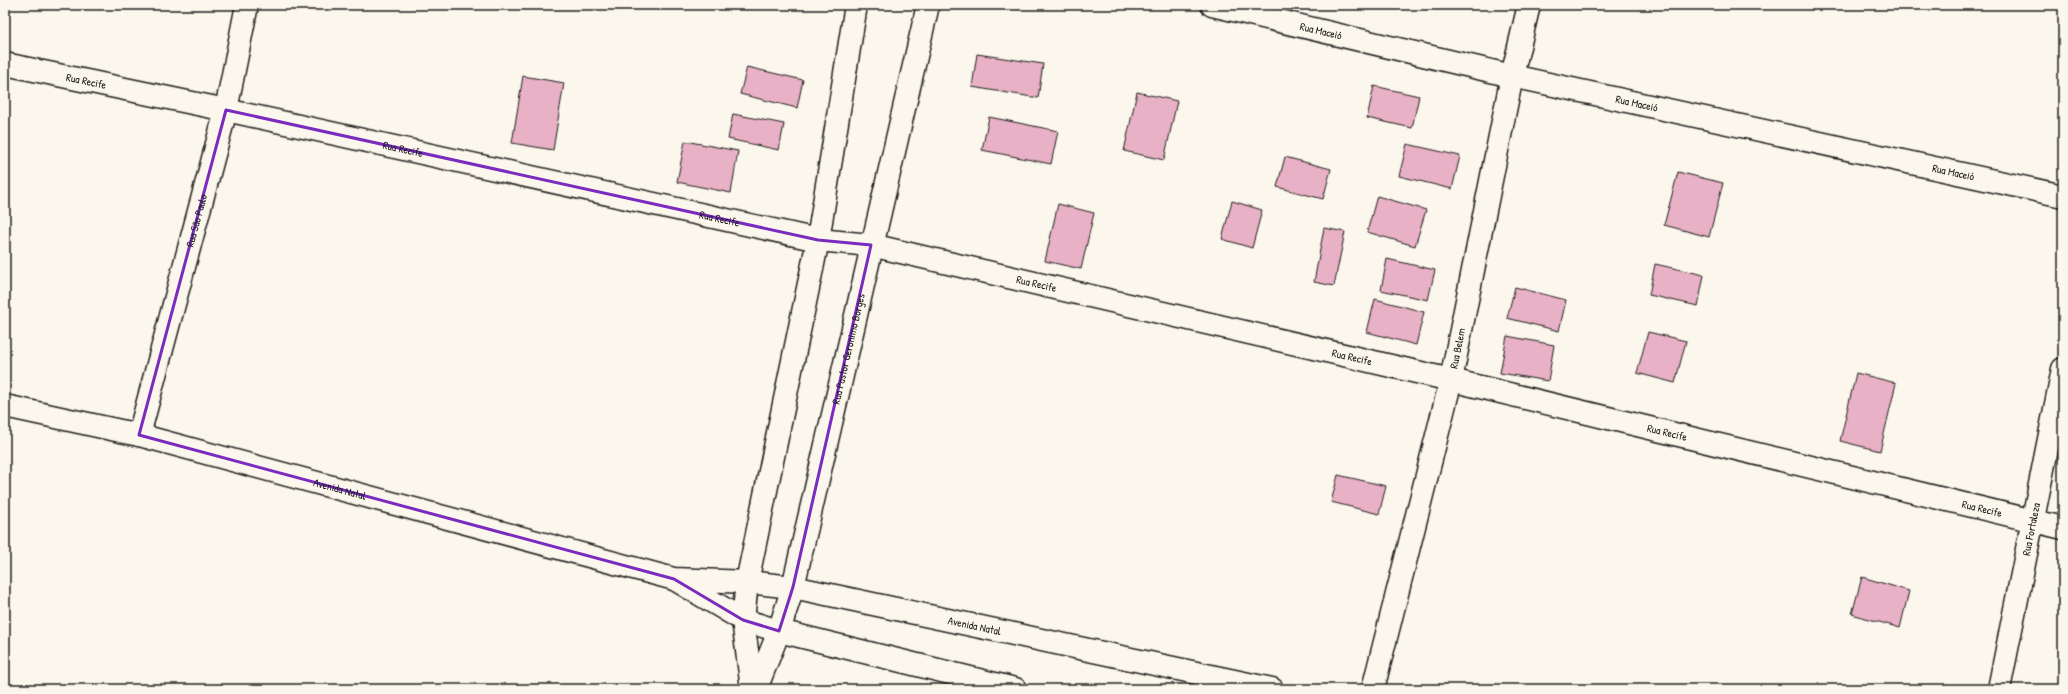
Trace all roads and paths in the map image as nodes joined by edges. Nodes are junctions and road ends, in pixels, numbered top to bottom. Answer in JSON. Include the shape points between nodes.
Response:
{"nodes":[{"id":1,"x":247,"y":5,"type":"edge"},
{"id":2,"x":856,"y":5,"type":"edge"},
{"id":3,"x":928,"y":5,"type":"edge"},
{"id":4,"x":1212,"y":5,"type":"edge"},
{"id":5,"x":1529,"y":5,"type":"edge"},
{"id":6,"x":5,"y":64,"type":"edge"},
{"id":7,"x":1512,"y":76,"type":"junction"},
{"id":8,"x":226,"y":110,"type":"junction"},
{"id":9,"x":2063,"y":196,"type":"edge"},
{"id":10,"x":818,"y":240,"type":"junction"},
{"id":11,"x":871,"y":246,"type":"junction"},
{"id":12,"x":2063,"y":369,"type":"edge"},
{"id":13,"x":1452,"y":380,"type":"junction"},
{"id":14,"x":5,"y":406,"type":"edge"},
{"id":15,"x":139,"y":435,"type":"junction"},
{"id":16,"x":2034,"y":522,"type":"junction"},
{"id":17,"x":2063,"y":528,"type":"edge"},
{"id":18,"x":674,"y":579,"type":"junction"},
{"id":19,"x":747,"y":582,"type":"junction"},
{"id":20,"x":793,"y":586,"type":"junction"},
{"id":21,"x":743,"y":620,"type":"junction"},
{"id":22,"x":779,"y":631,"type":"junction"},
{"id":23,"x":752,"y":689,"type":"edge"},
{"id":24,"x":756,"y":689,"type":"edge"},
{"id":25,"x":1015,"y":689,"type":"edge"},
{"id":26,"x":1272,"y":689,"type":"edge"},
{"id":27,"x":1373,"y":689,"type":"edge"},
{"id":28,"x":1999,"y":689,"type":"edge"}],
"edges":[{"from":1,"to":8,"type":"street","name":"Rua São Paulo"},
{"from":2,"to":10,"type":"street"},
{"from":3,"to":11,"type":"street","name":"Rua Pastor Geronimo Borges"},
{"from":4,"to":7,"type":"street","name":"Rua Maceió"},
{"from":5,"to":7,"type":"street","name":"Rua Belem"},
{"from":6,"to":8,"type":"street","name":"Rua Recife"},
{"from":7,"to":9,"type":"street","name":"Rua Maceió"},
{"from":7,"to":13,"type":"street","name":"Rua Belem"},
{"from":8,"to":10,"type":"street","name":"Rua Recife"},
{"from":8,"to":15,"type":"street","name":"Rua São Paulo"},
{"from":10,"to":11,"type":"street","name":"Rua Recife"},
{"from":10,"to":19,"type":"street"},
{"from":11,"to":13,"type":"street","name":"Rua Recife"},
{"from":11,"to":20,"type":"street","name":"Rua Pastor Geronimo Borges"},
{"from":12,"to":16,"type":"street","name":"Rua Fortaleza"},
{"from":13,"to":16,"type":"street","name":"Rua Recife"},
{"from":13,"to":27,"type":"street","name":"Rua Belem"},
{"from":14,"to":15,"type":"street","name":"Avenida Natal"},
{"from":15,"to":18,"type":"street","name":"Avenida Natal"},
{"from":16,"to":17,"type":"street","name":"Rua Recife"},
{"from":16,"to":28,"type":"street","name":"Rua Fortaleza"},
{"from":18,"to":19,"type":"street","name":"Avenida Natal"},
{"from":18,"to":21,"type":"street","name":"Avenida Natal"},
{"from":19,"to":20,"type":"street","name":"Avenida Natal"},
{"from":19,"to":21,"type":"street"},
{"from":20,"to":22,"type":"street","name":"Rua Pastor Geronimo Borges"},
{"from":20,"to":26,"type":"street","name":"Avenida Natal"},
{"from":21,"to":22,"type":"street","name":"Avenida Natal"},
{"from":21,"to":23,"type":"street"},
{"from":22,"to":24,"type":"street","name":"Rua Pastor Geronimo Borges"},
{"from":22,"to":25,"type":"street","name":"Avenida Natal"}]}
